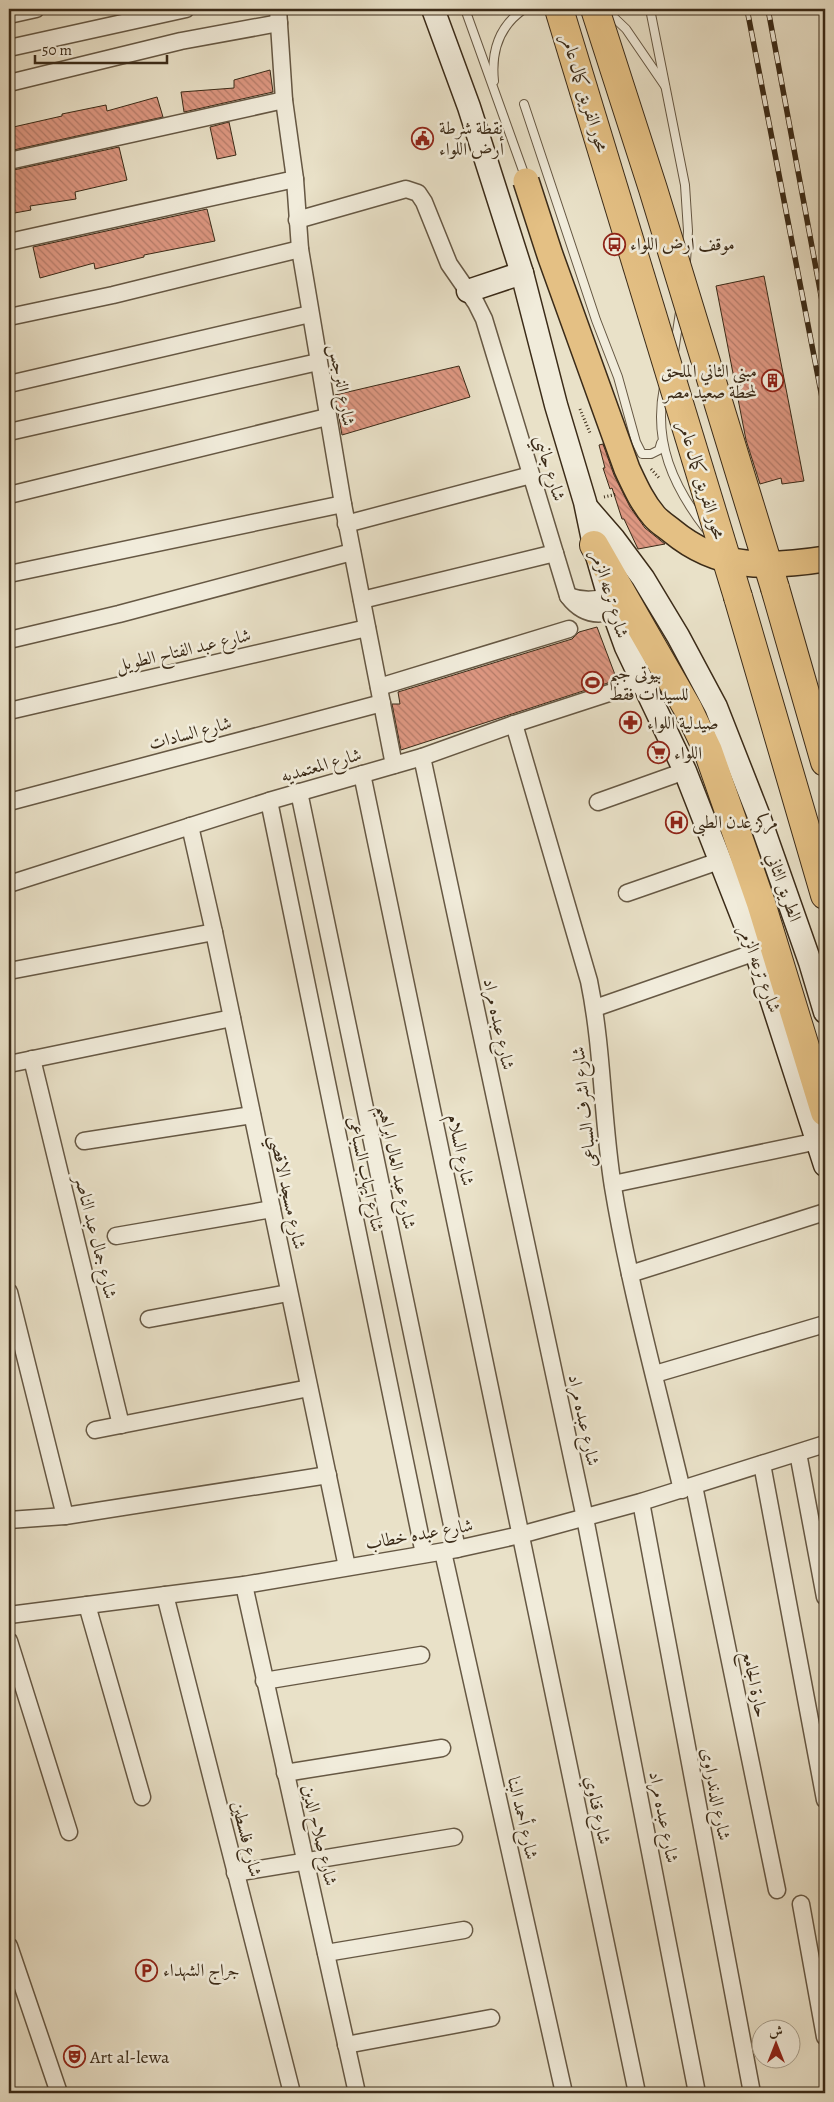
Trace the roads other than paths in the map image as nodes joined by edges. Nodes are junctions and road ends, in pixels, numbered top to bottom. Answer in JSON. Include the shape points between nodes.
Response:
{"nodes":[{"id":1,"x":36,"y":9,"type":"edge"},
{"id":2,"x":186,"y":9,"type":"edge"},
{"id":3,"x":433,"y":9,"type":"edge"},
{"id":4,"x":466,"y":9,"type":"edge"},
{"id":5,"x":524,"y":9,"type":"edge"},
{"id":6,"x":559,"y":9,"type":"edge"},
{"id":7,"x":595,"y":9,"type":"edge"},
{"id":8,"x":606,"y":9,"type":"edge"},
{"id":9,"x":650,"y":9,"type":"edge"},
{"id":10,"x":9,"y":15,"type":"edge"},
{"id":11,"x":279,"y":16,"type":"edge"},
{"id":12,"x":9,"y":48,"type":"edge"},
{"id":13,"x":9,"y":83,"type":"edge"},
{"id":14,"x":494,"y":90,"type":"junction"},
{"id":15,"x":667,"y":90,"type":"junction"},
{"id":16,"x":284,"y":100,"type":"junction"},
{"id":17,"x":524,"y":104,"type":"dead end"},
{"id":18,"x":9,"y":161,"type":"edge"},
{"id":19,"x":295,"y":179,"type":"junction"},
{"id":20,"x":526,"y":181,"type":"joint"},
{"id":21,"x":297,"y":220,"type":"junction"},
{"id":22,"x":9,"y":242,"type":"edge"},
{"id":23,"x":300,"y":249,"type":"junction"},
{"id":24,"x":522,"y":273,"type":"junction"},
{"id":25,"x":472,"y":297,"type":"junction"},
{"id":26,"x":310,"y":314,"type":"junction"},
{"id":27,"x":9,"y":317,"type":"edge"},
{"id":28,"x":318,"y":362,"type":"junction"},
{"id":29,"x":9,"y":384,"type":"edge"},
{"id":30,"x":327,"y":417,"type":"junction"},
{"id":31,"x":9,"y":432,"type":"edge"},
{"id":32,"x":662,"y":441,"type":"junction"},
{"id":33,"x":532,"y":475,"type":"junction"},
{"id":34,"x":9,"y":495,"type":"edge"},
{"id":35,"x":342,"y":504,"type":"junction"},
{"id":36,"x":586,"y":506,"type":"junction"},
{"id":37,"x":346,"y":524,"type":"junction"},
{"id":38,"x":594,"y":545,"type":"junction"},
{"id":39,"x":352,"y":552,"type":"junction"},
{"id":40,"x":555,"y":553,"type":"junction"},
{"id":41,"x":825,"y":559,"type":"edge"},
{"id":42,"x":9,"y":574,"type":"edge"},
{"id":43,"x":362,"y":600,"type":"junction"},
{"id":44,"x":610,"y":603,"type":"junction"},
{"id":45,"x":754,"y":620,"type":"dead end"},
{"id":46,"x":367,"y":628,"type":"junction"},
{"id":47,"x":569,"y":629,"type":"dead end"},
{"id":48,"x":759,"y":638,"type":"dead end"},
{"id":49,"x":9,"y":640,"type":"edge"},
{"id":50,"x":643,"y":682,"type":"junction"},
{"id":51,"x":380,"y":695,"type":"junction"},
{"id":52,"x":9,"y":711,"type":"edge"},
{"id":53,"x":514,"y":724,"type":"junction"},
{"id":54,"x":788,"y":737,"type":"dead end"},
{"id":55,"x":422,"y":757,"type":"junction"},
{"id":56,"x":825,"y":762,"type":"edge"},
{"id":57,"x":394,"y":765,"type":"junction"},
{"id":58,"x":685,"y":771,"type":"junction"},
{"id":59,"x":362,"y":774,"type":"junction"},
{"id":60,"x":299,"y":792,"type":"junction"},
{"id":61,"x":269,"y":801,"type":"junction"},
{"id":62,"x":9,"y":802,"type":"edge"},
{"id":63,"x":598,"y":802,"type":"dead end"},
{"id":64,"x":190,"y":826,"type":"junction"},
{"id":65,"x":718,"y":861,"type":"junction"},
{"id":66,"x":9,"y":884,"type":"edge"},
{"id":67,"x":627,"y":892,"type":"dead end"},
{"id":68,"x":825,"y":895,"type":"edge"},
{"id":69,"x":214,"y":932,"type":"junction"},
{"id":70,"x":756,"y":952,"type":"junction"},
{"id":71,"x":9,"y":971,"type":"edge"},
{"id":72,"x":595,"y":1008,"type":"junction"},
{"id":73,"x":825,"y":1012,"type":"edge"},
{"id":74,"x":232,"y":1018,"type":"junction"},
{"id":75,"x":32,"y":1059,"type":"junction"},
{"id":76,"x":9,"y":1064,"type":"edge"},
{"id":77,"x":825,"y":1112,"type":"edge"},
{"id":78,"x":252,"y":1115,"type":"junction"},
{"id":79,"x":84,"y":1141,"type":"dead end"},
{"id":80,"x":818,"y":1141,"type":"junction"},
{"id":81,"x":825,"y":1165,"type":"edge"},
{"id":82,"x":613,"y":1184,"type":"junction"},
{"id":83,"x":272,"y":1209,"type":"junction"},
{"id":84,"x":825,"y":1212,"type":"edge"},
{"id":85,"x":116,"y":1236,"type":"dead end"},
{"id":86,"x":630,"y":1274,"type":"junction"},
{"id":87,"x":9,"y":1292,"type":"edge"},
{"id":88,"x":288,"y":1293,"type":"junction"},
{"id":89,"x":149,"y":1319,"type":"dead end"},
{"id":90,"x":825,"y":1324,"type":"edge"},
{"id":91,"x":655,"y":1374,"type":"junction"},
{"id":92,"x":309,"y":1388,"type":"junction"},
{"id":93,"x":121,"y":1424,"type":"junction"},
{"id":94,"x":95,"y":1430,"type":"dead end"},
{"id":95,"x":825,"y":1444,"type":"edge"},
{"id":96,"x":798,"y":1453,"type":"junction"},
{"id":97,"x":762,"y":1464,"type":"junction"},
{"id":98,"x":328,"y":1476,"type":"junction"},
{"id":99,"x":688,"y":1488,"type":"junction"},
{"id":100,"x":641,"y":1502,"type":"junction"},
{"id":101,"x":65,"y":1516,"type":"junction"},
{"id":102,"x":585,"y":1518,"type":"junction"},
{"id":103,"x":9,"y":1520,"type":"edge"},
{"id":104,"x":520,"y":1535,"type":"junction"},
{"id":105,"x":450,"y":1550,"type":"junction"},
{"id":106,"x":424,"y":1554,"type":"junction"},
{"id":107,"x":347,"y":1567,"type":"junction"},
{"id":108,"x":244,"y":1585,"type":"junction"},
{"id":109,"x":165,"y":1595,"type":"junction"},
{"id":110,"x":825,"y":1597,"type":"edge"},
{"id":111,"x":87,"y":1605,"type":"junction"},
{"id":112,"x":9,"y":1615,"type":"edge"},
{"id":113,"x":9,"y":1641,"type":"edge"},
{"id":114,"x":422,"y":1655,"type":"dead end"},
{"id":115,"x":264,"y":1681,"type":"junction"},
{"id":116,"x":442,"y":1748,"type":"dead end"},
{"id":117,"x":285,"y":1773,"type":"junction"},
{"id":118,"x":142,"y":1797,"type":"dead end"},
{"id":119,"x":825,"y":1800,"type":"edge"},
{"id":120,"x":69,"y":1832,"type":"dead end"},
{"id":121,"x":454,"y":1837,"type":"dead end"},
{"id":122,"x":305,"y":1862,"type":"junction"},
{"id":123,"x":235,"y":1873,"type":"junction"},
{"id":124,"x":777,"y":1890,"type":"dead end"},
{"id":125,"x":801,"y":1904,"type":"dead end"},
{"id":126,"x":464,"y":1930,"type":"dead end"},
{"id":127,"x":9,"y":1946,"type":"edge"},
{"id":128,"x":326,"y":1953,"type":"junction"},
{"id":129,"x":491,"y":2018,"type":"dead end"},
{"id":130,"x":825,"y":2037,"type":"edge"},
{"id":131,"x":346,"y":2046,"type":"junction"},
{"id":132,"x":59,"y":2093,"type":"edge"},
{"id":133,"x":292,"y":2093,"type":"edge"},
{"id":134,"x":358,"y":2093,"type":"edge"},
{"id":135,"x":564,"y":2093,"type":"edge"},
{"id":136,"x":637,"y":2093,"type":"edge"},
{"id":137,"x":697,"y":2093,"type":"edge"},
{"id":138,"x":752,"y":2093,"type":"edge"}],
"edges":[{"from":1,"to":10,"type":"street"},
{"from":2,"to":12,"type":"street"},
{"from":3,"to":24,"type":"street","name":"شارع ترعه الزمر","via":[[469,107]]},
{"from":4,"to":14,"type":"lane"},
{"from":5,"to":14,"type":"lane","via":[[512,19],[498,41],[492,66]]},
{"from":6,"to":68,"type":"highway","name":"محور الفريق كمال عامر","bridge":true},
{"from":7,"to":56,"type":"highway","name":"محور الفريق كمال عامر","bridge":true,"via":[[778,597]]},
{"from":8,"to":15,"type":"lane","via":[[626,29]]},
{"from":9,"to":15,"type":"lane"},
{"from":11,"to":13,"type":"street"},
{"from":11,"to":16,"type":"street","name":"شارع النرجس"},
{"from":14,"to":20,"type":"lane"},
{"from":15,"to":32,"type":"lane","via":[[685,185],[688,231],[676,339],[660,409]]},
{"from":16,"to":18,"type":"street"},
{"from":16,"to":19,"type":"street","name":"شارع النرجس"},
{"from":17,"to":32,"type":"lane","via":[[618,377],[636,442],[642,454],[651,454],[660,450]]},
{"from":19,"to":21,"type":"street","name":"شارع النرجس"},
{"from":19,"to":22,"type":"street"},
{"from":20,"to":41,"type":"main road","bridge":true,"via":[[627,469],[655,517],[682,540],[708,554],[734,562],[765,565]]},
{"from":21,"to":23,"type":"street","name":"شارع النرجس"},
{"from":21,"to":25,"type":"street","name":"شارع جانبي","via":[[412,190],[424,202],[446,259]]},
{"from":23,"to":26,"type":"street","name":"شارع النرجس"},
{"from":23,"to":27,"type":"street"},
{"from":24,"to":25,"type":"street"},
{"from":24,"to":36,"type":"street","name":"شارع ترعه الزمر"},
{"from":25,"to":33,"type":"street","name":"شارع جانبي","via":[[484,319]]},
{"from":26,"to":28,"type":"street","name":"شارع النرجس"},
{"from":26,"to":29,"type":"street"},
{"from":28,"to":30,"type":"street","name":"شارع النرجس"},
{"from":28,"to":31,"type":"street"},
{"from":30,"to":34,"type":"street"},
{"from":30,"to":35,"type":"street","name":"شارع النرجس"},
{"from":32,"to":45,"type":"lane","via":[[675,480],[690,509],[718,547],[745,596]]},
{"from":33,"to":37,"type":"street"},
{"from":33,"to":40,"type":"street","name":"شارع جانبي"},
{"from":35,"to":37,"type":"street","name":"شارع النرجس"},
{"from":35,"to":42,"type":"street"},
{"from":36,"to":38,"type":"street","name":"شارع ترعه الزمر"},
{"from":36,"to":73,"type":"street","name":"الطريق الثاني","via":[[643,578],[716,707],[758,814]]},
{"from":37,"to":39,"type":"street","name":"شارع النرجس"},
{"from":38,"to":44,"type":"street","name":"شارع ترعه الزمر"},
{"from":38,"to":77,"type":"highway","via":[[688,709],[708,751],[764,912]]},
{"from":39,"to":43,"type":"street","name":"شارع النرجس"},
{"from":39,"to":49,"type":"street"},
{"from":40,"to":43,"type":"street"},
{"from":40,"to":44,"type":"street","name":"شارع جانبي","via":[[568,596]]},
{"from":43,"to":46,"type":"street","name":"شارع النرجس"},
{"from":44,"to":50,"type":"street","name":"شارع ترعه الزمر"},
{"from":46,"to":51,"type":"street","name":"شارع النرجس"},
{"from":46,"to":52,"type":"street","name":"شارع عبد الفتاح الطويل"},
{"from":47,"to":51,"type":"street","name":"شارع السادات"},
{"from":48,"to":54,"type":"lane"},
{"from":50,"to":53,"type":"street","name":"شارع المعتمديه"},
{"from":50,"to":58,"type":"street","name":"شارع ترعه الزمر"},
{"from":51,"to":57,"type":"street","name":"شارع النرجس"},
{"from":51,"to":62,"type":"street","name":"شارع السادات"},
{"from":53,"to":55,"type":"street","name":"شارع المعتمديه"},
{"from":53,"to":72,"type":"street","name":"شارع اشرف السباعى"},
{"from":55,"to":57,"type":"street","name":"شارع المعتمديه"},
{"from":55,"to":102,"type":"street","name":"شارع عبده مراد"},
{"from":57,"to":59,"type":"street","name":"شارع المعتمديه"},
{"from":58,"to":63,"type":"street"},
{"from":58,"to":65,"type":"street","name":"شارع ترعه الزمر"},
{"from":59,"to":60,"type":"street","name":"شارع المعتمديه"},
{"from":59,"to":104,"type":"street","name":"شارع السلام"},
{"from":60,"to":61,"type":"street","name":"شارع المعتمديه"},
{"from":60,"to":105,"type":"street","name":"شارع عبد العال ابراهيم"},
{"from":61,"to":64,"type":"street","name":"شارع المعتمديه"},
{"from":61,"to":106,"type":"street","name":"شارع ايهاب السباعى"},
{"from":64,"to":66,"type":"street","name":"شارع المعتمديه"},
{"from":64,"to":69,"type":"street","name":"شارع مسجد الاقصي"},
{"from":65,"to":67,"type":"street"},
{"from":65,"to":70,"type":"street","name":"شارع ترعه الزمر"},
{"from":69,"to":71,"type":"street"},
{"from":69,"to":74,"type":"street","name":"شارع مسجد الاقصي"},
{"from":70,"to":72,"type":"street"},
{"from":70,"to":80,"type":"street","name":"شارع ترعه الزمر"},
{"from":72,"to":82,"type":"street","name":"شارع اشرف السباعى"},
{"from":74,"to":75,"type":"street"},
{"from":74,"to":78,"type":"street","name":"شارع مسجد الاقصي"},
{"from":75,"to":76,"type":"street"},
{"from":75,"to":93,"type":"street","name":"شارع جمال عبد الناصر"},
{"from":78,"to":79,"type":"street"},
{"from":78,"to":83,"type":"street","name":"شارع مسجد الاقصي"},
{"from":80,"to":81,"type":"street","name":"شارع ترعه الزمر"},
{"from":80,"to":82,"type":"street"},
{"from":82,"to":86,"type":"street","name":"شارع اشرف السباعى"},
{"from":83,"to":85,"type":"street"},
{"from":83,"to":88,"type":"street","name":"شارع مسجد الاقصي"},
{"from":84,"to":86,"type":"street"},
{"from":86,"to":91,"type":"street","name":"شارع اشرف السباعى"},
{"from":87,"to":101,"type":"street"},
{"from":88,"to":89,"type":"street"},
{"from":88,"to":92,"type":"street","name":"شارع مسجد الاقصي"},
{"from":90,"to":91,"type":"street"},
{"from":91,"to":99,"type":"street","name":"شارع اشرف السباعى"},
{"from":92,"to":93,"type":"street"},
{"from":92,"to":98,"type":"street","name":"شارع مسجد الاقصي"},
{"from":93,"to":94,"type":"street"},
{"from":95,"to":96,"type":"street","name":"شارع عبده خطاب"},
{"from":96,"to":97,"type":"street","name":"شارع عبده خطاب"},
{"from":96,"to":110,"type":"street"},
{"from":97,"to":99,"type":"street","name":"شارع عبده خطاب"},
{"from":97,"to":119,"type":"street"},
{"from":98,"to":101,"type":"street"},
{"from":98,"to":107,"type":"street","name":"شارع مسجد الاقصي"},
{"from":99,"to":100,"type":"street","name":"شارع عبده خطاب"},
{"from":99,"to":124,"type":"street","name":"حارة الجامع"},
{"from":100,"to":102,"type":"street","name":"شارع عبده خطاب"},
{"from":100,"to":138,"type":"street","name":"شارع الدندراوى"},
{"from":101,"to":103,"type":"street"},
{"from":102,"to":104,"type":"street","name":"شارع عبده خطاب"},
{"from":102,"to":137,"type":"street","name":"شارع عبده مراد"},
{"from":104,"to":105,"type":"street","name":"شارع عبده خطاب"},
{"from":104,"to":136,"type":"street","name":"شارع قناوي"},
{"from":105,"to":106,"type":"street","name":"شارع عبده خطاب"},
{"from":105,"to":135,"type":"street","name":"شارع أحمد البنا"},
{"from":106,"to":107,"type":"street","name":"شارع عبده خطاب"},
{"from":107,"to":108,"type":"street","name":"شارع عبده خطاب"},
{"from":108,"to":109,"type":"street","name":"شارع عبده خطاب"},
{"from":108,"to":115,"type":"street","name":"شارع صلاح الدين"},
{"from":109,"to":111,"type":"street","name":"شارع عبده خطاب"},
{"from":109,"to":123,"type":"street","name":"شارع فلسطين"},
{"from":111,"to":112,"type":"street","name":"شارع عبده خطاب"},
{"from":111,"to":118,"type":"street"},
{"from":113,"to":120,"type":"street"},
{"from":114,"to":115,"type":"street"},
{"from":115,"to":117,"type":"street","name":"شارع صلاح الدين"},
{"from":116,"to":117,"type":"street"},
{"from":117,"to":122,"type":"street","name":"شارع صلاح الدين"},
{"from":121,"to":122,"type":"street"},
{"from":122,"to":123,"type":"street"},
{"from":122,"to":128,"type":"street","name":"شارع صلاح الدين"},
{"from":123,"to":133,"type":"street","name":"شارع فلسطين"},
{"from":125,"to":130,"type":"street"},
{"from":126,"to":128,"type":"street"},
{"from":127,"to":132,"type":"street"},
{"from":128,"to":131,"type":"street","name":"شارع صلاح الدين"},
{"from":129,"to":131,"type":"street"},
{"from":131,"to":134,"type":"street","name":"شارع صلاح الدين"}]}
